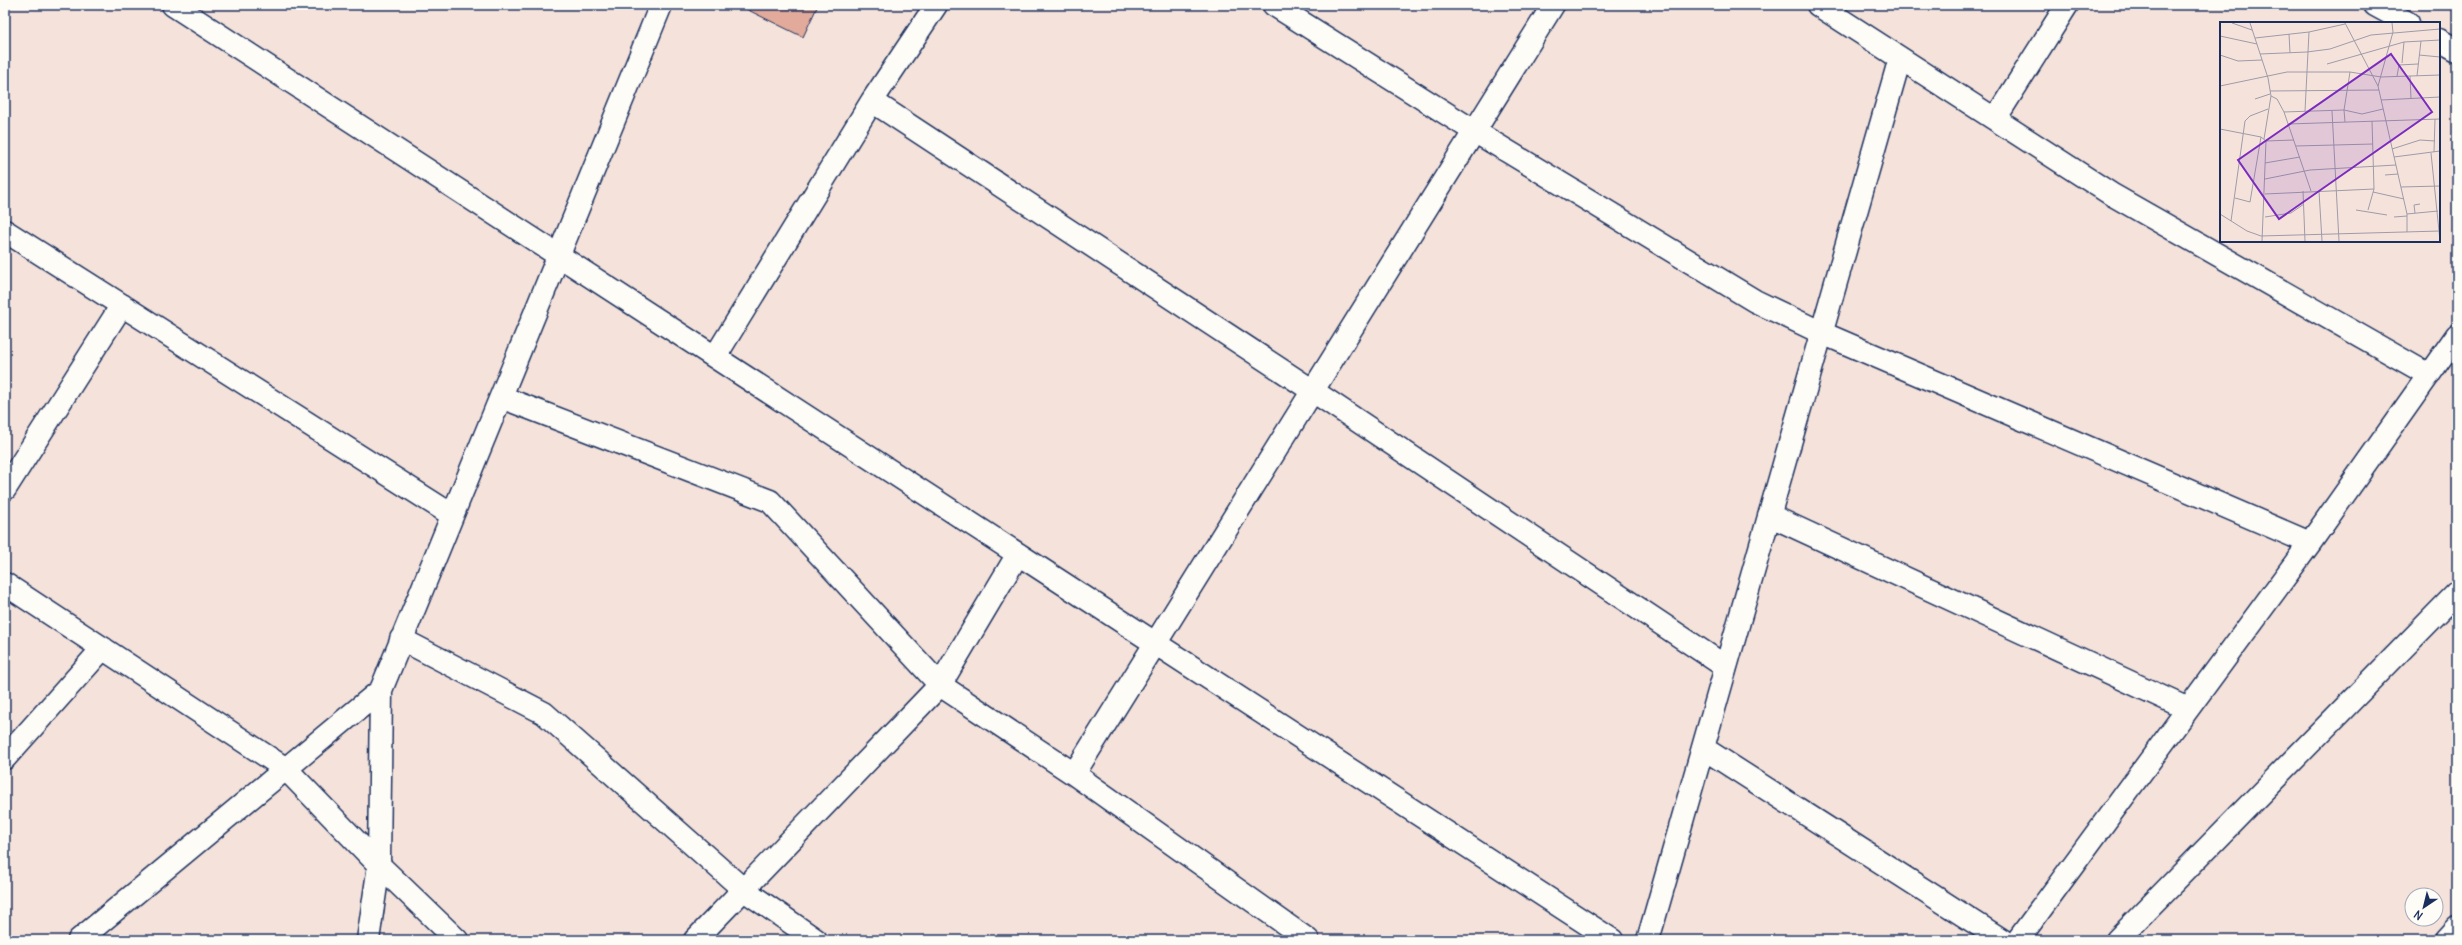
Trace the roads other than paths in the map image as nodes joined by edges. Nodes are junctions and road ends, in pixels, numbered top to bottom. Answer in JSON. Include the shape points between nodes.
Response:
{"nodes":[{"id":1,"x":173,"y":5,"type":"edge"},
{"id":2,"x":661,"y":5,"type":"edge"},
{"id":3,"x":936,"y":5,"type":"edge"},
{"id":4,"x":1274,"y":5,"type":"edge"},
{"id":5,"x":1553,"y":5,"type":"edge"},
{"id":6,"x":1818,"y":5,"type":"edge"},
{"id":7,"x":2067,"y":5,"type":"edge"},
{"id":8,"x":2375,"y":5,"type":"edge"},
{"id":9,"x":2406,"y":22,"type":"edge"},
{"id":10,"x":2440,"y":41,"type":"edge"},
{"id":11,"x":2457,"y":50,"type":"edge"},
{"id":12,"x":1900,"y":58,"type":"junction"},
{"id":13,"x":872,"y":101,"type":"junction"},
{"id":14,"x":1995,"y":120,"type":"junction"},
{"id":15,"x":1474,"y":131,"type":"junction"},
{"id":16,"x":5,"y":230,"type":"edge"},
{"id":17,"x":559,"y":256,"type":"junction"},
{"id":18,"x":122,"y":305,"type":"junction"},
{"id":19,"x":1822,"y":333,"type":"junction"},
{"id":20,"x":2457,"y":335,"type":"edge"},
{"id":21,"x":715,"y":357,"type":"junction"},
{"id":22,"x":2429,"y":375,"type":"junction"},
{"id":23,"x":1313,"y":391,"type":"junction"},
{"id":24,"x":501,"y":397,"type":"junction"},
{"id":25,"x":5,"y":489,"type":"edge"},
{"id":26,"x":452,"y":515,"type":"junction"},
{"id":27,"x":1769,"y":515,"type":"junction"},
{"id":28,"x":2310,"y":543,"type":"junction"},
{"id":29,"x":1018,"y":554,"type":"junction"},
{"id":30,"x":5,"y":584,"type":"edge"},
{"id":31,"x":2457,"y":593,"type":"edge"},
{"id":32,"x":401,"y":639,"type":"junction"},
{"id":33,"x":1156,"y":643,"type":"junction"},
{"id":34,"x":103,"y":648,"type":"junction"},
{"id":35,"x":1726,"y":667,"type":"junction"},
{"id":36,"x":940,"y":685,"type":"junction"},
{"id":37,"x":380,"y":690,"type":"junction"},
{"id":38,"x":2188,"y":709,"type":"junction"},
{"id":39,"x":1703,"y":748,"type":"junction"},
{"id":40,"x":5,"y":758,"type":"edge"},
{"id":41,"x":286,"y":769,"type":"junction"},
{"id":42,"x":1074,"y":774,"type":"junction"},
{"id":43,"x":379,"y":865,"type":"junction"},
{"id":44,"x":744,"y":890,"type":"junction"},
{"id":45,"x":2457,"y":928,"type":"edge"},
{"id":46,"x":79,"y":940,"type":"edge"},
{"id":47,"x":368,"y":940,"type":"edge"},
{"id":48,"x":457,"y":940,"type":"edge"},
{"id":49,"x":695,"y":940,"type":"edge"},
{"id":50,"x":816,"y":940,"type":"edge"},
{"id":51,"x":1308,"y":940,"type":"edge"},
{"id":52,"x":1612,"y":940,"type":"edge"},
{"id":53,"x":1648,"y":940,"type":"edge"},
{"id":54,"x":2002,"y":940,"type":"edge"},
{"id":55,"x":2018,"y":940,"type":"edge"},
{"id":56,"x":2117,"y":940,"type":"edge"},
{"id":57,"x":2446,"y":940,"type":"edge"}],
"edges":[{"from":1,"to":17,"type":"street"},
{"from":2,"to":17,"type":"street"},
{"from":3,"to":13,"type":"street"},
{"from":4,"to":15,"type":"street"},
{"from":5,"to":15,"type":"street"},
{"from":6,"to":12,"type":"street"},
{"from":7,"to":14,"type":"street"},
{"from":8,"to":9,"type":"street"},
{"from":10,"to":11,"type":"street"},
{"from":12,"to":14,"type":"street"},
{"from":12,"to":19,"type":"street"},
{"from":13,"to":21,"type":"street"},
{"from":13,"to":23,"type":"street"},
{"from":14,"to":22,"type":"street","via":[[2111,194]]},
{"from":15,"to":19,"type":"street","via":[[1755,302]]},
{"from":15,"to":23,"type":"street"},
{"from":16,"to":18,"type":"street"},
{"from":17,"to":21,"type":"street"},
{"from":17,"to":24,"type":"street"},
{"from":18,"to":25,"type":"street"},
{"from":18,"to":26,"type":"street"},
{"from":19,"to":27,"type":"street"},
{"from":19,"to":28,"type":"street"},
{"from":20,"to":22,"type":"street"},
{"from":21,"to":29,"type":"street"},
{"from":22,"to":28,"type":"street"},
{"from":23,"to":33,"type":"street"},
{"from":23,"to":35,"type":"street"},
{"from":24,"to":26,"type":"street"},
{"from":24,"to":36,"type":"street","via":[[770,500]]},
{"from":26,"to":32,"type":"street"},
{"from":27,"to":35,"type":"street"},
{"from":27,"to":38,"type":"street"},
{"from":28,"to":38,"type":"street"},
{"from":29,"to":33,"type":"street"},
{"from":29,"to":36,"type":"street"},
{"from":30,"to":34,"type":"street"},
{"from":31,"to":56,"type":"street"},
{"from":32,"to":37,"type":"street"},
{"from":32,"to":44,"type":"street","via":[[544,713]]},
{"from":33,"to":42,"type":"street"},
{"from":33,"to":52,"type":"street"},
{"from":34,"to":40,"type":"street"},
{"from":34,"to":41,"type":"street"},
{"from":35,"to":39,"type":"street"},
{"from":36,"to":42,"type":"street"},
{"from":36,"to":44,"type":"street"},
{"from":37,"to":41,"type":"street"},
{"from":37,"to":43,"type":"street"},
{"from":38,"to":55,"type":"street"},
{"from":39,"to":53,"type":"street"},
{"from":39,"to":54,"type":"street"},
{"from":41,"to":43,"type":"street"},
{"from":41,"to":46,"type":"street"},
{"from":42,"to":51,"type":"street"},
{"from":43,"to":47,"type":"street"},
{"from":43,"to":48,"type":"street"},
{"from":44,"to":49,"type":"street"},
{"from":44,"to":50,"type":"street"},
{"from":45,"to":57,"type":"street"}]}
